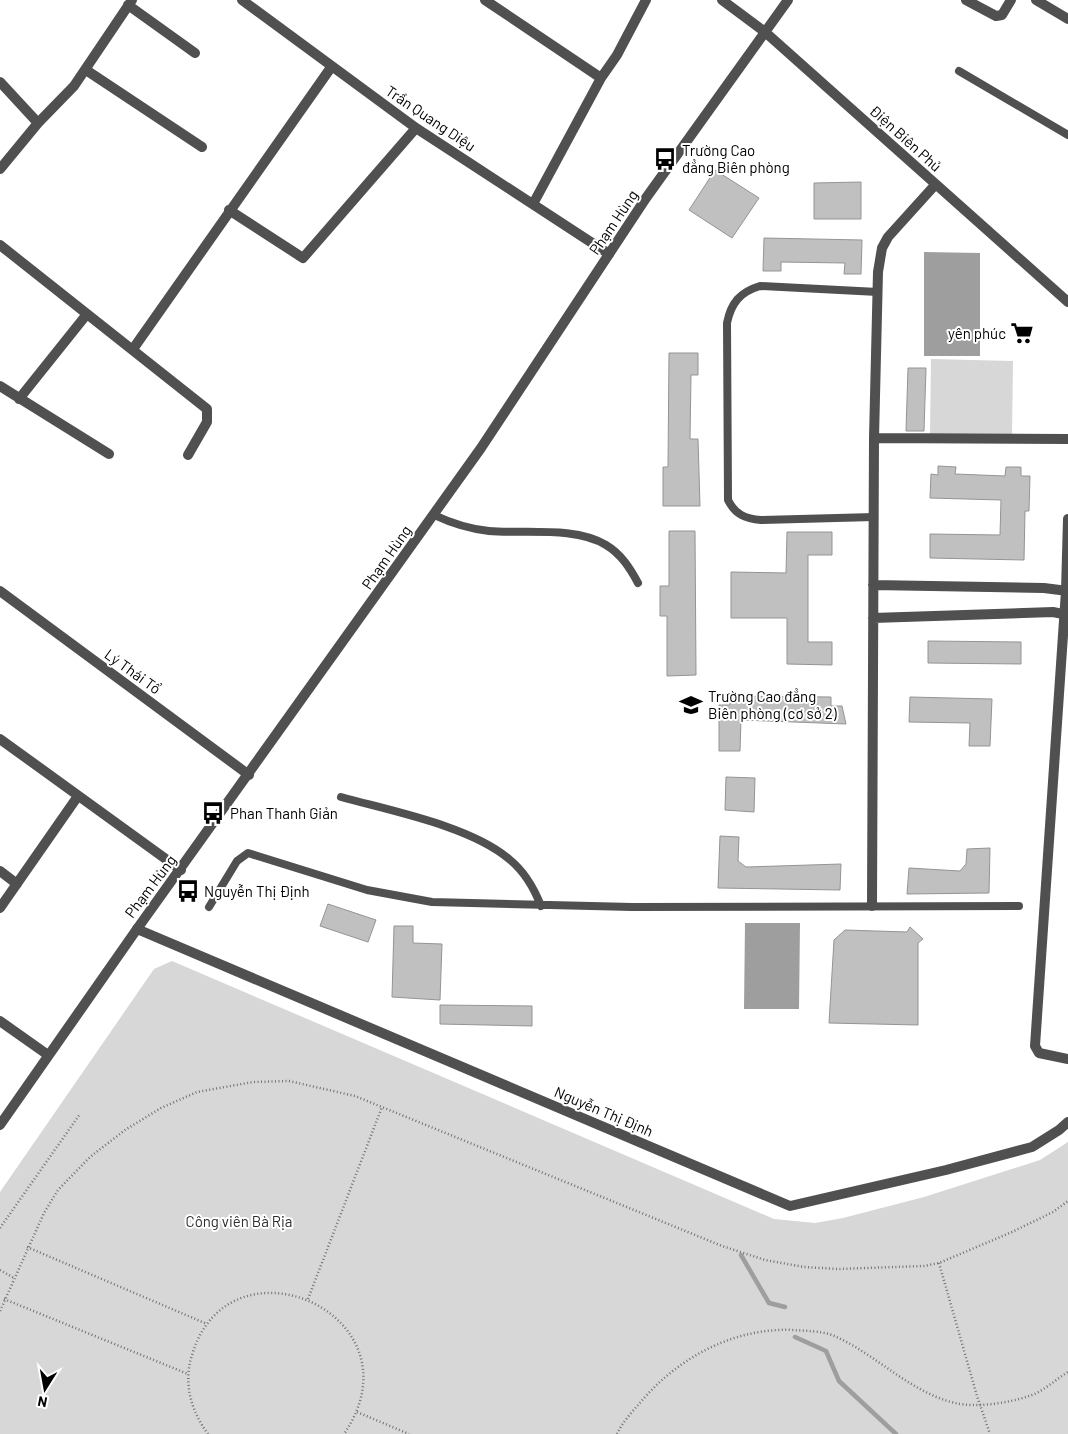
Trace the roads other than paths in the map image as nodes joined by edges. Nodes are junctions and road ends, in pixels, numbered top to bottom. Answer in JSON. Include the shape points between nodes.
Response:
{"nodes":[{"id":1,"x":242,"y":0,"type":"edge"},
{"id":2,"x":485,"y":0,"type":"edge"},
{"id":3,"x":646,"y":0,"type":"edge"},
{"id":4,"x":722,"y":0,"type":"edge"},
{"id":5,"x":788,"y":0,"type":"edge"},
{"id":6,"x":966,"y":0,"type":"edge"},
{"id":7,"x":1011,"y":0,"type":"edge"},
{"id":8,"x":1036,"y":0,"type":"edge"},
{"id":9,"x":130,"y":3,"type":"edge"},
{"id":10,"x":1068,"y":19,"type":"edge"},
{"id":11,"x":765,"y":32,"type":"junction"},
{"id":12,"x":195,"y":53,"type":"dead end"},
{"id":13,"x":332,"y":66,"type":"junction"},
{"id":14,"x":86,"y":70,"type":"junction"},
{"id":15,"x":960,"y":71,"type":"dead end"},
{"id":16,"x":601,"y":78,"type":"junction"},
{"id":17,"x":0,"y":82,"type":"edge"},
{"id":18,"x":38,"y":123,"type":"junction"},
{"id":19,"x":416,"y":128,"type":"junction"},
{"id":20,"x":1068,"y":135,"type":"edge"},
{"id":21,"x":202,"y":147,"type":"dead end"},
{"id":22,"x":0,"y":170,"type":"edge"},
{"id":23,"x":935,"y":184,"type":"junction"},
{"id":24,"x":533,"y":204,"type":"junction"},
{"id":25,"x":230,"y":210,"type":"junction"},
{"id":26,"x":0,"y":245,"type":"edge"},
{"id":27,"x":609,"y":254,"type":"junction"},
{"id":28,"x":878,"y":292,"type":"junction"},
{"id":29,"x":1068,"y":302,"type":"edge"},
{"id":30,"x":87,"y":314,"type":"junction"},
{"id":31,"x":133,"y":350,"type":"junction"},
{"id":32,"x":0,"y":386,"type":"edge"},
{"id":33,"x":19,"y":399,"type":"junction"},
{"id":34,"x":874,"y":438,"type":"junction"},
{"id":35,"x":1068,"y":439,"type":"edge"},
{"id":36,"x":109,"y":454,"type":"dead end"},
{"id":37,"x":188,"y":455,"type":"dead end"},
{"id":38,"x":434,"y":515,"type":"junction"},
{"id":39,"x":874,"y":517,"type":"junction"},
{"id":40,"x":1068,"y":519,"type":"edge"},
{"id":41,"x":638,"y":583,"type":"dead end"},
{"id":42,"x":874,"y":585,"type":"junction"},
{"id":43,"x":0,"y":591,"type":"edge"},
{"id":44,"x":1067,"y":591,"type":"edge"},
{"id":45,"x":1066,"y":614,"type":"edge"},
{"id":46,"x":873,"y":618,"type":"junction"},
{"id":47,"x":0,"y":739,"type":"edge"},
{"id":48,"x":249,"y":776,"type":"junction"},
{"id":49,"x":78,"y":796,"type":"junction"},
{"id":50,"x":341,"y":797,"type":"dead end"},
{"id":51,"x":181,"y":870,"type":"junction"},
{"id":52,"x":0,"y":871,"type":"edge"},
{"id":53,"x":17,"y":884,"type":"junction"},
{"id":54,"x":541,"y":906,"type":"junction"},
{"id":55,"x":872,"y":906,"type":"junction"},
{"id":56,"x":1019,"y":906,"type":"dead end"},
{"id":57,"x":210,"y":907,"type":"dead end"},
{"id":58,"x":0,"y":908,"type":"edge"},
{"id":59,"x":137,"y":929,"type":"junction"},
{"id":60,"x":0,"y":1021,"type":"edge"},
{"id":61,"x":48,"y":1055,"type":"junction"},
{"id":62,"x":1068,"y":1059,"type":"edge"},
{"id":63,"x":1068,"y":1122,"type":"edge"},
{"id":64,"x":0,"y":1126,"type":"edge"}],
"edges":[{"from":1,"to":13,"type":"street","name":"Trần Quang Diệu"},
{"from":2,"to":16,"type":"street"},
{"from":3,"to":16,"type":"street"},
{"from":4,"to":11,"type":"street","name":"Điện Biên Phủ"},
{"from":5,"to":11,"type":"street","name":"Phạm Hùng"},
{"from":6,"to":7,"type":"street","via":[[996,16],[1002,15]]},
{"from":8,"to":10,"type":"street"},
{"from":9,"to":12,"type":"street"},
{"from":9,"to":14,"type":"street"},
{"from":11,"to":23,"type":"street","name":"Điện Biên Phủ"},
{"from":11,"to":27,"type":"street","name":"Phạm Hùng"},
{"from":13,"to":19,"type":"street","name":"Trần Quang Diệu"},
{"from":13,"to":25,"type":"street"},
{"from":14,"to":18,"type":"street","via":[[56,107]]},
{"from":14,"to":21,"type":"street"},
{"from":15,"to":20,"type":"lane"},
{"from":16,"to":24,"type":"street"},
{"from":17,"to":18,"type":"street"},
{"from":18,"to":22,"type":"street"},
{"from":19,"to":24,"type":"street","name":"Trần Quang Diệu"},
{"from":19,"to":25,"type":"street","via":[[303,258]]},
{"from":23,"to":28,"type":"street","via":[[882,248]]},
{"from":23,"to":29,"type":"street","name":"Điện Biên Phủ"},
{"from":24,"to":27,"type":"street","name":"Trần Quang Diệu"},
{"from":25,"to":31,"type":"street"},
{"from":26,"to":30,"type":"street"},
{"from":27,"to":38,"type":"street","name":"Phạm Hùng"},
{"from":28,"to":34,"type":"street"},
{"from":28,"to":39,"type":"lane","via":[[760,286],[740,296],[729,312],[727,323],[728,500],[733,509],[751,519],[761,520]]},
{"from":30,"to":31,"type":"street"},
{"from":30,"to":33,"type":"street"},
{"from":31,"to":37,"type":"street","via":[[207,409],[207,422]]},
{"from":32,"to":33,"type":"street"},
{"from":33,"to":36,"type":"street"},
{"from":34,"to":35,"type":"street"},
{"from":34,"to":39,"type":"street"},
{"from":38,"to":41,"type":"lane","via":[[450,523],[489,531],[536,532],[593,539],[618,554]]},
{"from":38,"to":48,"type":"street","name":"Phạm Hùng"},
{"from":39,"to":42,"type":"street"},
{"from":40,"to":44,"type":"street"},
{"from":42,"to":44,"type":"street"},
{"from":42,"to":46,"type":"street"},
{"from":43,"to":48,"type":"street","name":"Lý Thái Tổ"},
{"from":44,"to":45,"type":"street"},
{"from":45,"to":46,"type":"street"},
{"from":45,"to":62,"type":"street","via":[[1035,1046],[1039,1053]]},
{"from":46,"to":55,"type":"street"},
{"from":47,"to":49,"type":"street"},
{"from":48,"to":51,"type":"street","name":"Phạm Hùng"},
{"from":49,"to":51,"type":"street"},
{"from":49,"to":53,"type":"street"},
{"from":50,"to":54,"type":"lane","via":[[432,823],[486,843],[518,868],[531,884]]},
{"from":51,"to":59,"type":"street","name":"Phạm Hùng"},
{"from":52,"to":53,"type":"street"},
{"from":53,"to":58,"type":"street"},
{"from":54,"to":55,"type":"lane"},
{"from":54,"to":57,"type":"lane","via":[[461,904],[404,898],[367,890],[248,853],[237,861]]},
{"from":55,"to":56,"type":"lane"},
{"from":59,"to":61,"type":"street","name":"Phạm Hùng"},
{"from":59,"to":63,"type":"street","name":"Nguyễn Thị Định","via":[[790,1206],[1032,1147]]},
{"from":60,"to":61,"type":"street"},
{"from":61,"to":64,"type":"street","name":"Phạm Hùng"}]}
